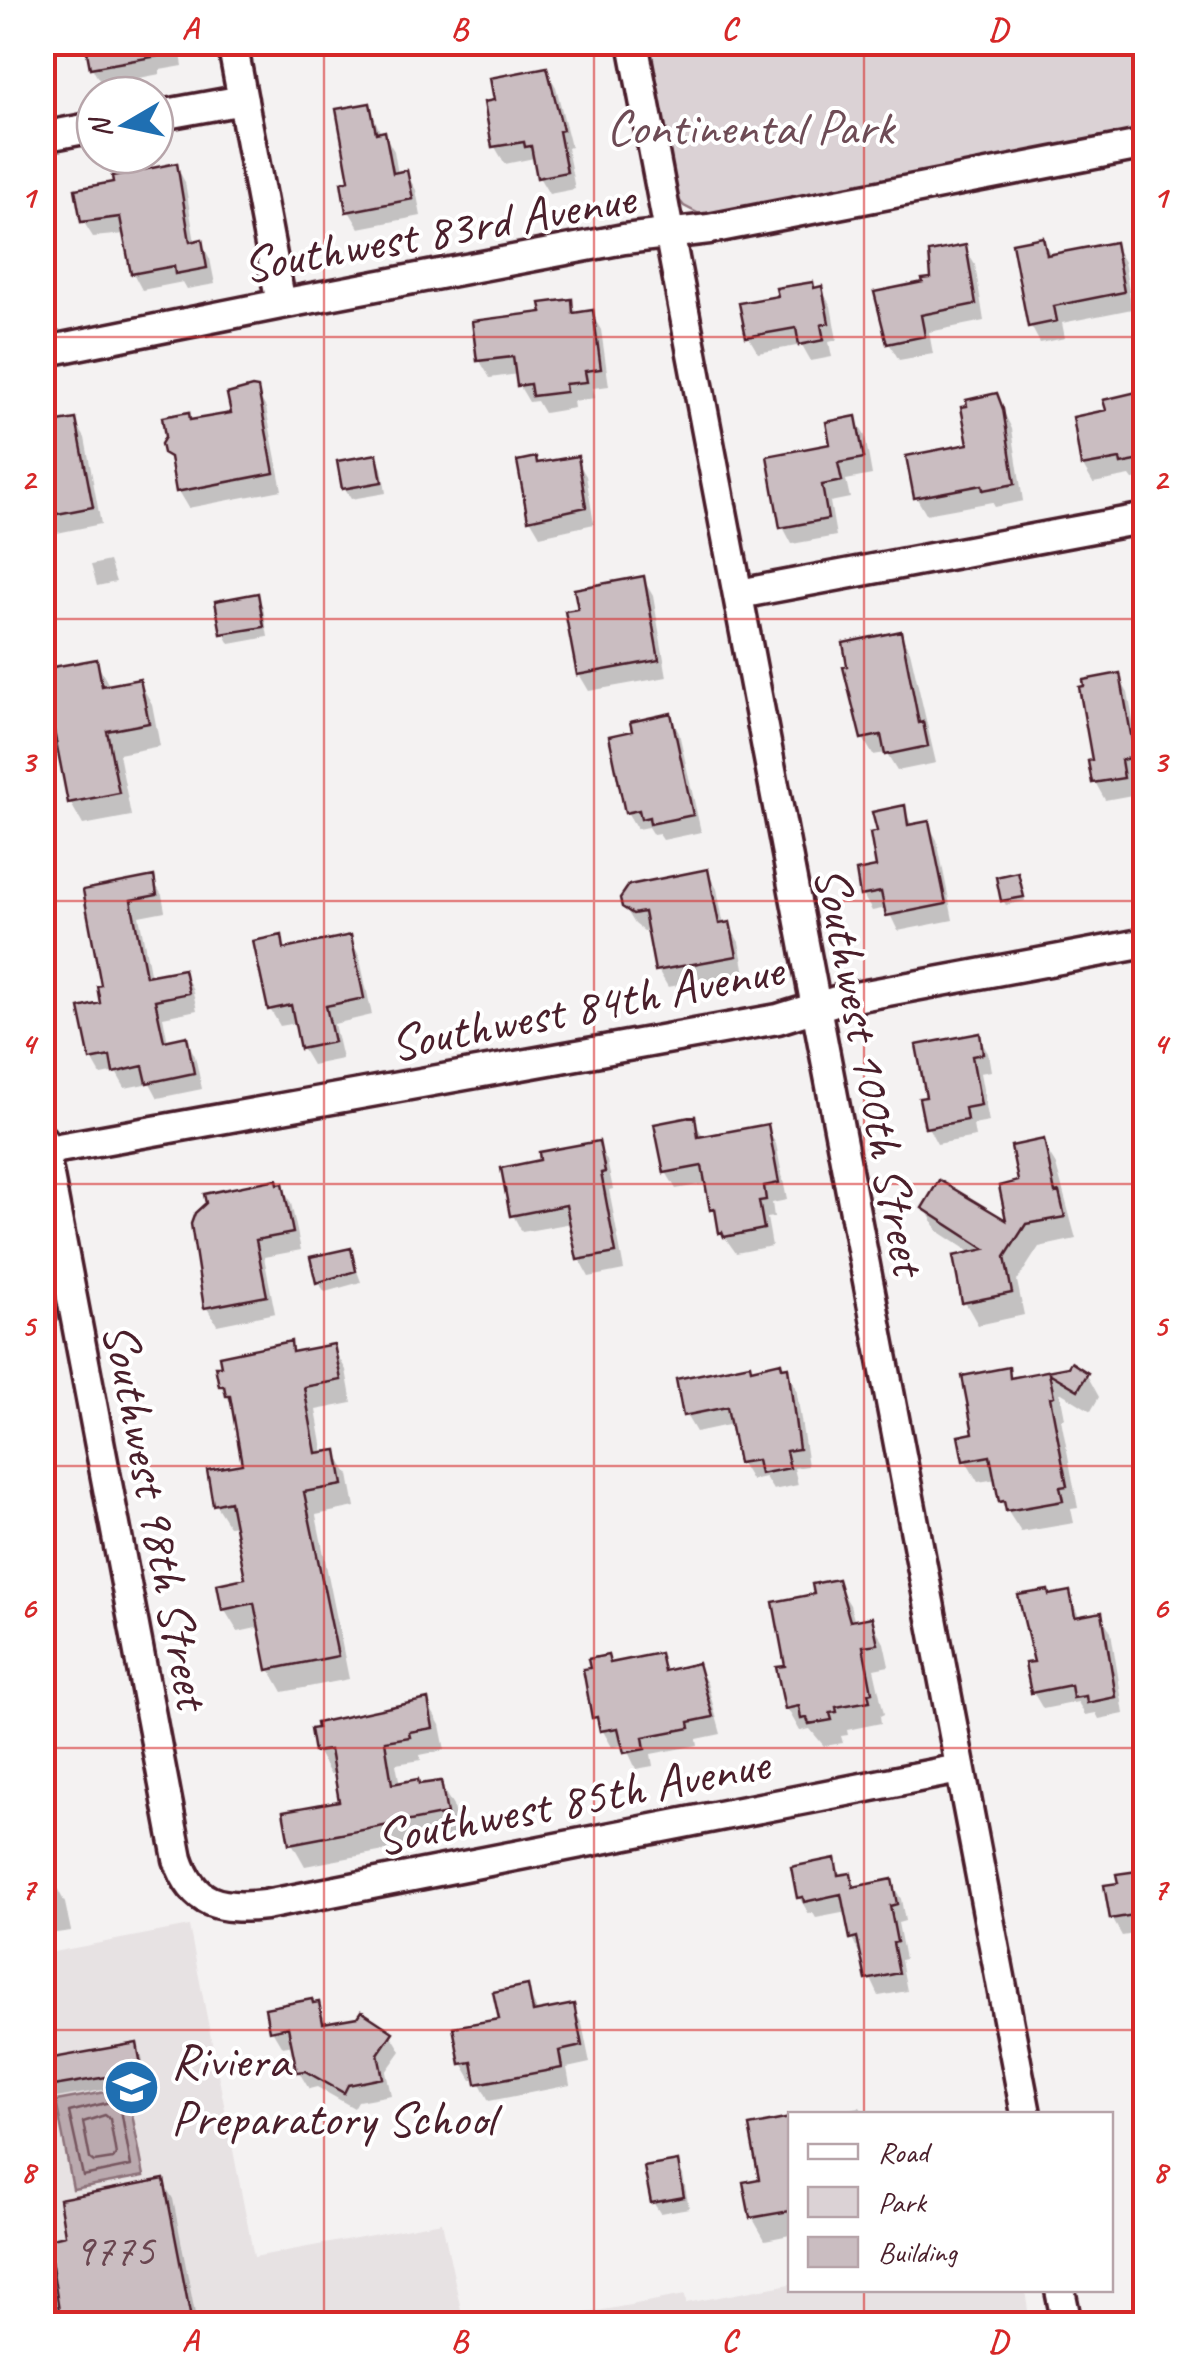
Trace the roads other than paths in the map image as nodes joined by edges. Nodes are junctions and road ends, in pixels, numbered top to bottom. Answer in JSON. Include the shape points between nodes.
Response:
{"nodes":[{"id":1,"x":232,"y":42,"type":"edge"},
{"id":2,"x":633,"y":42,"type":"edge"},
{"id":3,"x":244,"y":100,"type":"junction"},
{"id":4,"x":175,"y":112,"type":"edge"},
{"id":5,"x":75,"y":130,"type":"edge"},
{"id":6,"x":42,"y":136,"type":"edge"},
{"id":7,"x":1146,"y":144,"type":"edge"},
{"id":8,"x":670,"y":234,"type":"junction"},
{"id":9,"x":281,"y":304,"type":"junction"},
{"id":10,"x":42,"y":352,"type":"edge"},
{"id":11,"x":1146,"y":518,"type":"edge"},
{"id":12,"x":740,"y":594,"type":"junction"},
{"id":13,"x":1146,"y":943,"type":"edge"},
{"id":14,"x":814,"y":1008,"type":"junction"},
{"id":15,"x":43,"y":1147,"type":"edge"},
{"id":16,"x":960,"y":1769,"type":"junction"},
{"id":17,"x":202,"y":1899,"type":"joint"},
{"id":18,"x":1026,"y":2112,"type":"edge"},
{"id":19,"x":1060,"y":2292,"type":"edge"},
{"id":20,"x":1067,"y":2324,"type":"edge"}],
"edges":[{"from":1,"to":3,"type":"street"},
{"from":2,"to":8,"type":"street","name":"Southwest 100th Street"},
{"from":3,"to":4,"type":"street"},
{"from":3,"to":9,"type":"street"},
{"from":5,"to":6,"type":"street"},
{"from":7,"to":8,"type":"street","name":"Southwest 83rd Avenue"},
{"from":8,"to":9,"type":"street","name":"Southwest 83rd Avenue"},
{"from":8,"to":12,"type":"street","name":"Southwest 100th Street"},
{"from":9,"to":10,"type":"street","name":"Southwest 83rd Avenue"},
{"from":11,"to":12,"type":"street"},
{"from":12,"to":14,"type":"street","name":"Southwest 100th Street"},
{"from":13,"to":14,"type":"street","name":"Southwest 84th Avenue"},
{"from":14,"to":15,"type":"street","name":"Southwest 84th Avenue"},
{"from":14,"to":16,"type":"street","name":"Southwest 100th Street"},
{"from":15,"to":17,"type":"street","name":"Southwest 98th Street","via":[[178,1860]]},
{"from":16,"to":17,"type":"street","name":"Southwest 85th Avenue","via":[[265,1905],[233,1907]]},
{"from":16,"to":18,"type":"street","name":"Southwest 100th Street"},
{"from":19,"to":20,"type":"street"}]}
